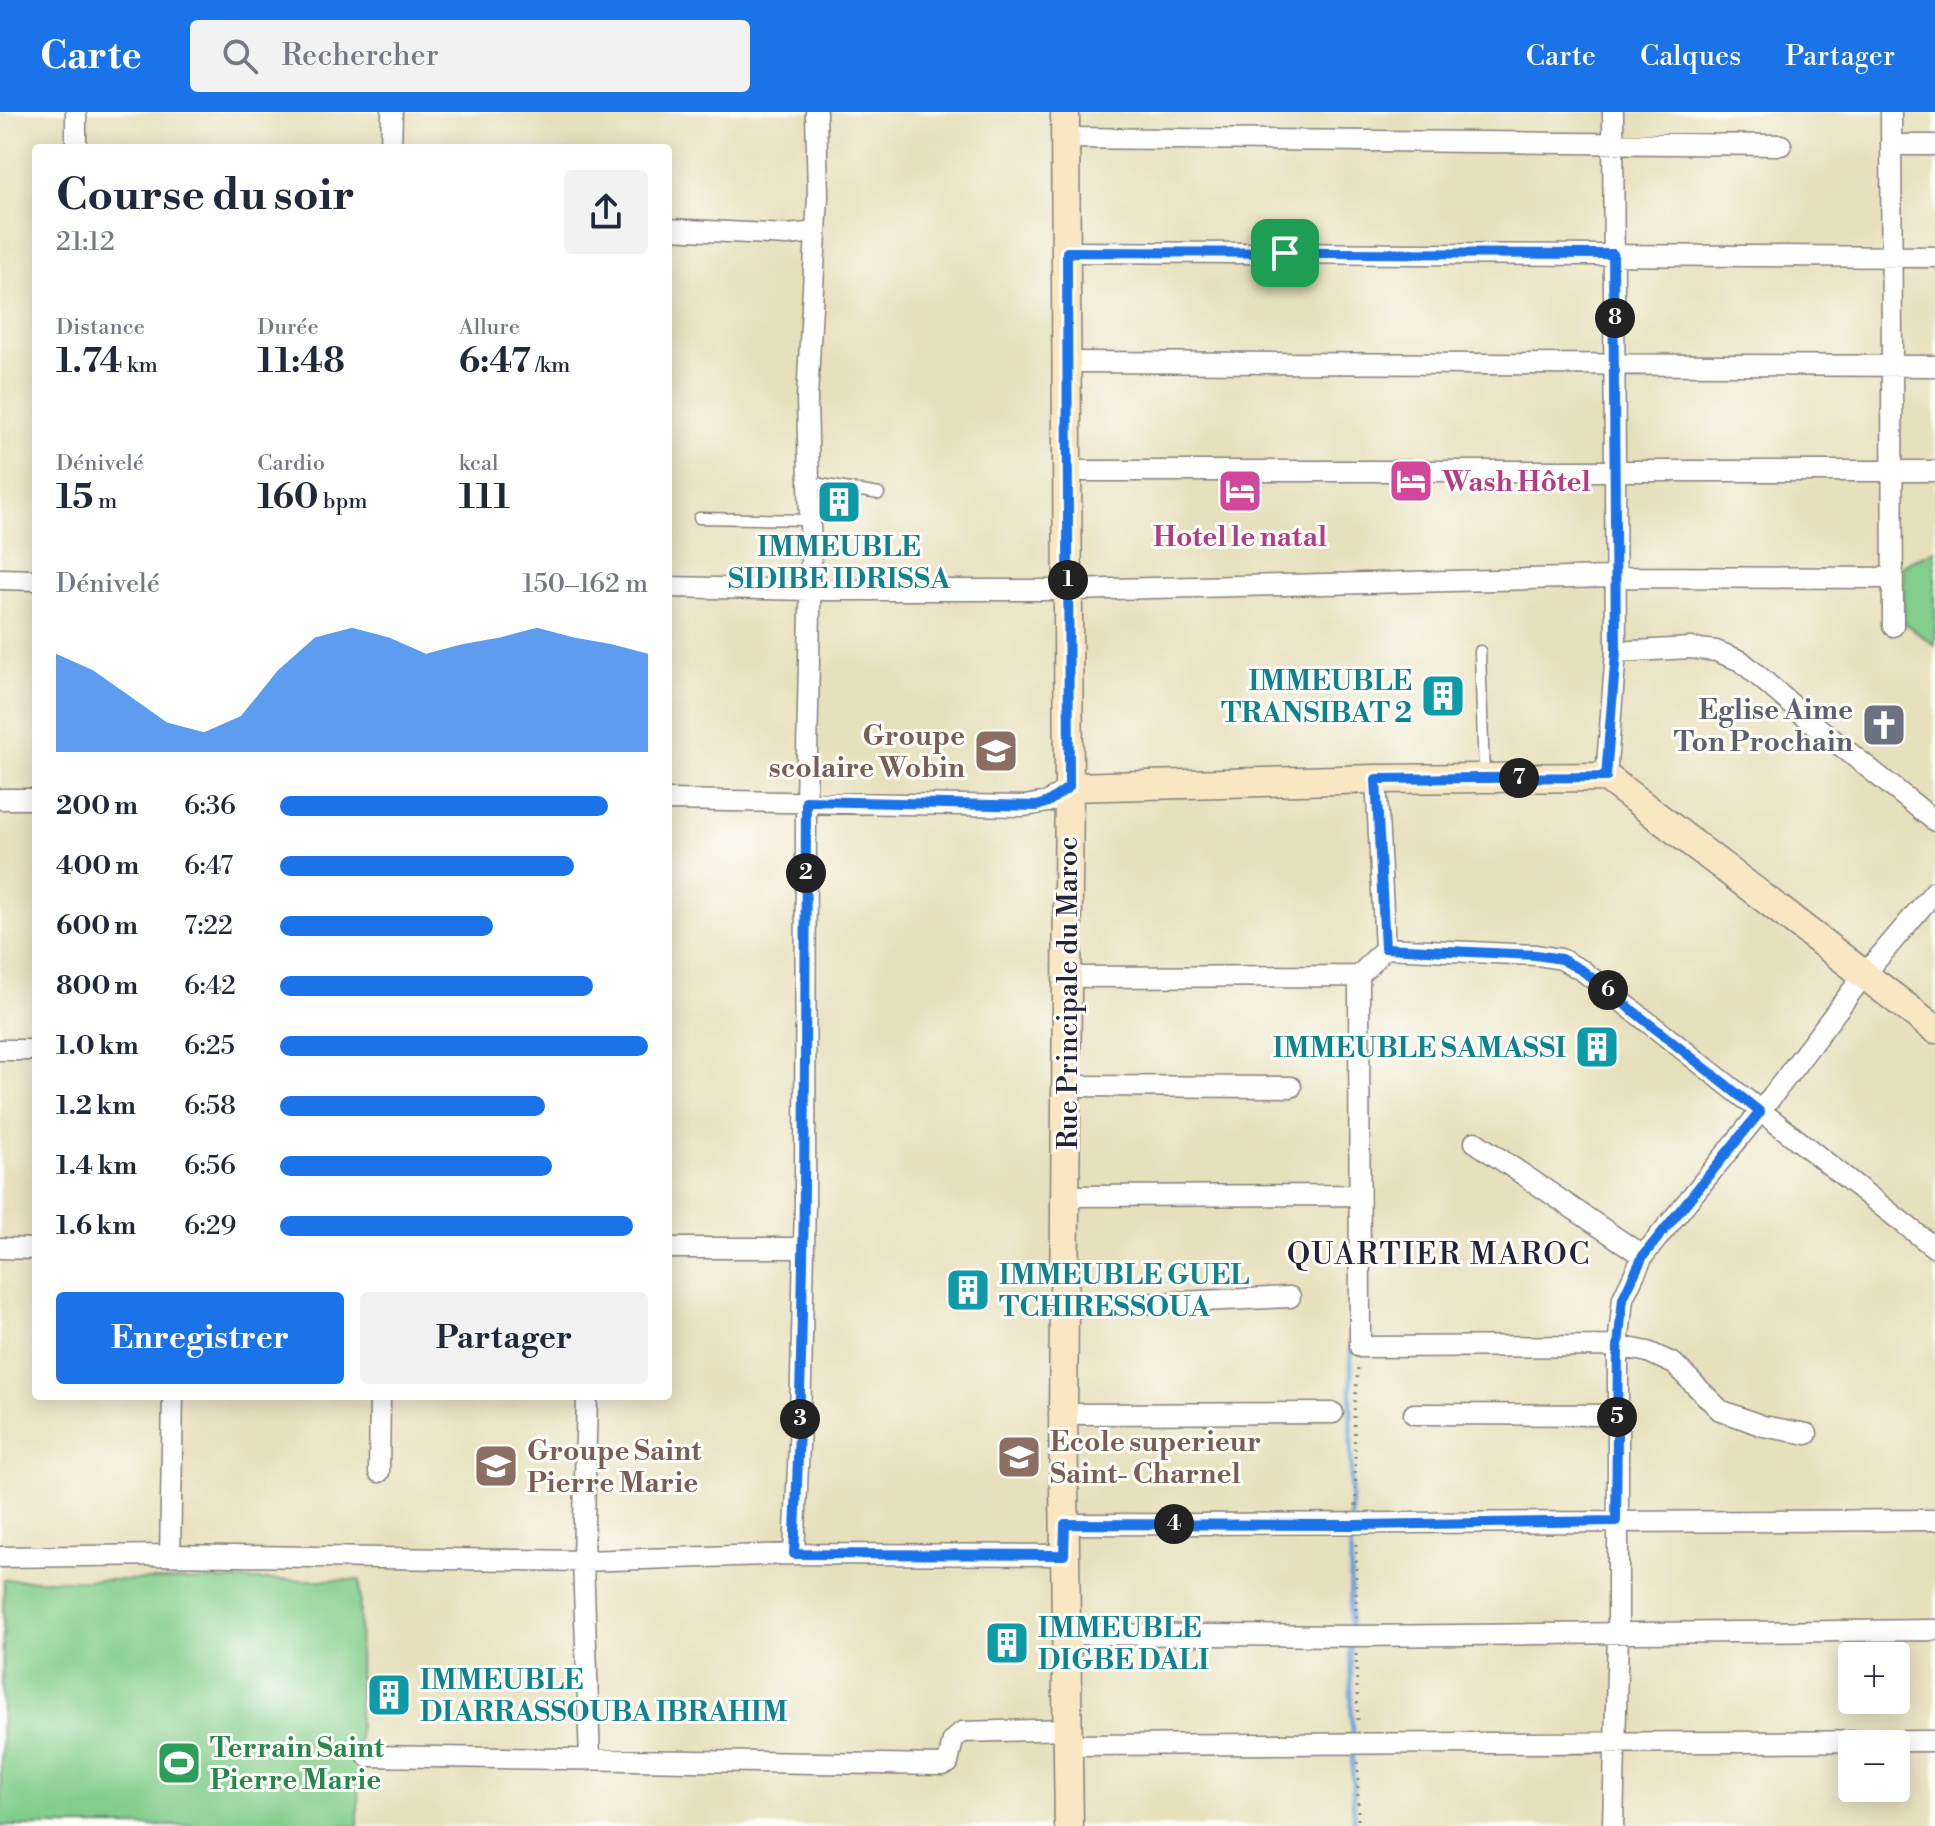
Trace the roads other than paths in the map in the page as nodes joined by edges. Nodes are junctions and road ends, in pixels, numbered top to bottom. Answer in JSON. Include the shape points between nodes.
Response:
{"nodes":[{"id":1,"x":76,"y":112,"type":"edge"},
{"id":2,"x":392,"y":112,"type":"edge"},
{"id":3,"x":816,"y":112,"type":"edge"},
{"id":4,"x":1613,"y":112,"type":"edge"},
{"id":5,"x":1891,"y":112,"type":"edge"},
{"id":6,"x":1065,"y":125,"type":"edge"},
{"id":7,"x":76,"y":144,"type":"edge"},
{"id":8,"x":391,"y":144,"type":"edge"},
{"id":9,"x":1613,"y":144,"type":"junction"},
{"id":10,"x":1781,"y":145,"type":"dead end"},
{"id":11,"x":1891,"y":145,"type":"junction"},
{"id":12,"x":1935,"y":145,"type":"edge"},
{"id":13,"x":672,"y":229,"type":"edge"},
{"id":14,"x":816,"y":232,"type":"junction"},
{"id":15,"x":1067,"y":252,"type":"junction"},
{"id":16,"x":1613,"y":254,"type":"junction"},
{"id":17,"x":1935,"y":257,"type":"edge"},
{"id":18,"x":1891,"y":258,"type":"junction"},
{"id":19,"x":1067,"y":362,"type":"junction"},
{"id":20,"x":1616,"y":362,"type":"junction"},
{"id":21,"x":1892,"y":366,"type":"junction"},
{"id":22,"x":1935,"y":366,"type":"edge"},
{"id":23,"x":1067,"y":471,"type":"junction"},
{"id":24,"x":1616,"y":471,"type":"junction"},
{"id":25,"x":1891,"y":471,"type":"junction"},
{"id":26,"x":1935,"y":471,"type":"edge"},
{"id":27,"x":809,"y":482,"type":"junction"},
{"id":28,"x":879,"y":494,"type":"dead end"},
{"id":29,"x":699,"y":518,"type":"dead end"},
{"id":30,"x":809,"y":520,"type":"junction"},
{"id":31,"x":1614,"y":577,"type":"junction"},
{"id":32,"x":1892,"y":578,"type":"junction"},
{"id":33,"x":0,"y":579,"type":"edge"},
{"id":34,"x":32,"y":580,"type":"edge"},
{"id":35,"x":672,"y":587,"type":"edge"},
{"id":36,"x":811,"y":590,"type":"junction"},
{"id":37,"x":1068,"y":590,"type":"junction"},
{"id":38,"x":1893,"y":626,"type":"dead end"},
{"id":39,"x":1480,"y":651,"type":"dead end"},
{"id":40,"x":1616,"y":652,"type":"junction"},
{"id":41,"x":1606,"y":777,"type":"junction"},
{"id":42,"x":1484,"y":778,"type":"junction"},
{"id":43,"x":1376,"y":779,"type":"junction"},
{"id":44,"x":1069,"y":787,"type":"junction"},
{"id":45,"x":0,"y":799,"type":"edge"},
{"id":46,"x":32,"y":799,"type":"edge"},
{"id":47,"x":672,"y":800,"type":"edge"},
{"id":48,"x":806,"y":801,"type":"junction"},
{"id":49,"x":1935,"y":821,"type":"edge"},
{"id":50,"x":1935,"y":891,"type":"edge"},
{"id":51,"x":1385,"y":948,"type":"junction"},
{"id":52,"x":1864,"y":975,"type":"junction"},
{"id":53,"x":1359,"y":976,"type":"junction"},
{"id":54,"x":1067,"y":977,"type":"junction"},
{"id":55,"x":1935,"y":1029,"type":"edge"},
{"id":56,"x":0,"y":1050,"type":"edge"},
{"id":57,"x":32,"y":1050,"type":"edge"},
{"id":58,"x":1066,"y":1086,"type":"junction"},
{"id":59,"x":1291,"y":1087,"type":"dead end"},
{"id":60,"x":1760,"y":1112,"type":"junction"},
{"id":61,"x":1475,"y":1142,"type":"dead end"},
{"id":62,"x":1359,"y":1195,"type":"junction"},
{"id":63,"x":1065,"y":1196,"type":"junction"},
{"id":64,"x":0,"y":1248,"type":"edge"},
{"id":65,"x":672,"y":1248,"type":"edge"},
{"id":66,"x":803,"y":1248,"type":"junction"},
{"id":67,"x":1935,"y":1248,"type":"edge"},
{"id":68,"x":32,"y":1249,"type":"edge"},
{"id":69,"x":1643,"y":1256,"type":"junction"},
{"id":70,"x":1290,"y":1297,"type":"dead end"},
{"id":71,"x":1064,"y":1307,"type":"junction"},
{"id":72,"x":1618,"y":1346,"type":"junction"},
{"id":73,"x":173,"y":1400,"type":"edge"},
{"id":74,"x":380,"y":1400,"type":"edge"},
{"id":75,"x":587,"y":1400,"type":"edge"},
{"id":76,"x":1333,"y":1413,"type":"dead end"},
{"id":77,"x":1063,"y":1414,"type":"junction"},
{"id":78,"x":1414,"y":1414,"type":"dead end"},
{"id":79,"x":1617,"y":1415,"type":"junction"},
{"id":80,"x":1807,"y":1434,"type":"dead end"},
{"id":81,"x":379,"y":1472,"type":"dead end"},
{"id":82,"x":1935,"y":1520,"type":"edge"},
{"id":83,"x":1616,"y":1521,"type":"junction"},
{"id":84,"x":1065,"y":1524,"type":"junction"},
{"id":85,"x":794,"y":1554,"type":"junction"},
{"id":86,"x":170,"y":1555,"type":"junction"},
{"id":87,"x":1064,"y":1555,"type":"junction"},
{"id":88,"x":0,"y":1557,"type":"edge"},
{"id":89,"x":583,"y":1561,"type":"junction"},
{"id":90,"x":1935,"y":1630,"type":"edge"},
{"id":91,"x":1618,"y":1631,"type":"junction"},
{"id":92,"x":1067,"y":1634,"type":"junction"},
{"id":93,"x":1068,"y":1737,"type":"junction"},
{"id":94,"x":1935,"y":1741,"type":"edge"},
{"id":95,"x":1615,"y":1742,"type":"junction"},
{"id":96,"x":368,"y":1756,"type":"dead end"},
{"id":97,"x":590,"y":1760,"type":"junction"},
{"id":98,"x":1069,"y":1826,"type":"edge"},
{"id":99,"x":1613,"y":1826,"type":"edge"}],
"edges":[{"from":1,"to":7,"type":"street"},
{"from":2,"to":8,"type":"street"},
{"from":3,"to":14,"type":"street"},
{"from":4,"to":9,"type":"street"},
{"from":5,"to":11,"type":"street"},
{"from":6,"to":9,"type":"street"},
{"from":6,"to":15,"type":"street","name":"Rue Principale du Maroc"},
{"from":9,"to":10,"type":"street"},
{"from":9,"to":16,"type":"street"},
{"from":11,"to":12,"type":"street"},
{"from":11,"to":18,"type":"street"},
{"from":13,"to":14,"type":"street"},
{"from":14,"to":27,"type":"street","via":[[808,364]]},
{"from":15,"to":16,"type":"street"},
{"from":15,"to":19,"type":"street","name":"Rue Principale du Maroc"},
{"from":16,"to":18,"type":"street"},
{"from":16,"to":20,"type":"street"},
{"from":17,"to":18,"type":"street"},
{"from":18,"to":21,"type":"street"},
{"from":19,"to":20,"type":"street"},
{"from":19,"to":23,"type":"street","name":"Rue Principale du Maroc"},
{"from":20,"to":21,"type":"street"},
{"from":20,"to":24,"type":"street"},
{"from":21,"to":22,"type":"street"},
{"from":21,"to":25,"type":"street"},
{"from":23,"to":24,"type":"street"},
{"from":23,"to":37,"type":"street","name":"Rue Principale du Maroc"},
{"from":24,"to":25,"type":"street"},
{"from":24,"to":31,"type":"street"},
{"from":25,"to":26,"type":"street"},
{"from":25,"to":32,"type":"street"},
{"from":27,"to":28,"type":"lane"},
{"from":27,"to":30,"type":"street"},
{"from":29,"to":30,"type":"lane"},
{"from":30,"to":36,"type":"street"},
{"from":31,"to":32,"type":"street"},
{"from":31,"to":37,"type":"street"},
{"from":31,"to":40,"type":"street"},
{"from":32,"to":38,"type":"street"},
{"from":33,"to":34,"type":"street"},
{"from":35,"to":36,"type":"street"},
{"from":36,"to":37,"type":"street"},
{"from":36,"to":48,"type":"street"},
{"from":37,"to":44,"type":"street","name":"Rue Principale du Maroc"},
{"from":39,"to":42,"type":"lane"},
{"from":40,"to":41,"type":"street"},
{"from":40,"to":49,"type":"street","via":[[1690,648],[1741,661]]},
{"from":41,"to":42,"type":"street"},
{"from":41,"to":52,"type":"street"},
{"from":42,"to":43,"type":"street"},
{"from":43,"to":44,"type":"street"},
{"from":43,"to":51,"type":"street"},
{"from":44,"to":48,"type":"street","via":[[1037,806]]},
{"from":44,"to":54,"type":"street","name":"Rue Principale du Maroc"},
{"from":45,"to":46,"type":"street"},
{"from":47,"to":48,"type":"street"},
{"from":48,"to":66,"type":"street"},
{"from":50,"to":52,"type":"street"},
{"from":51,"to":53,"type":"street"},
{"from":51,"to":60,"type":"street","via":[[1561,959]]},
{"from":52,"to":55,"type":"street"},
{"from":52,"to":60,"type":"street"},
{"from":53,"to":54,"type":"street"},
{"from":53,"to":62,"type":"street"},
{"from":54,"to":58,"type":"street","name":"Rue Principale du Maroc"},
{"from":56,"to":57,"type":"street"},
{"from":58,"to":59,"type":"street"},
{"from":58,"to":63,"type":"street","name":"Rue Principale du Maroc"},
{"from":60,"to":67,"type":"street"},
{"from":60,"to":69,"type":"street"},
{"from":61,"to":69,"type":"street"},
{"from":62,"to":63,"type":"street"},
{"from":62,"to":72,"type":"street","via":[[1360,1347]]},
{"from":63,"to":71,"type":"street","name":"Rue Principale du Maroc"},
{"from":64,"to":68,"type":"street"},
{"from":65,"to":66,"type":"street"},
{"from":66,"to":85,"type":"street"},
{"from":69,"to":72,"type":"street","via":[[1623,1298]]},
{"from":70,"to":71,"type":"street"},
{"from":71,"to":77,"type":"street","name":"Rue Principale du Maroc"},
{"from":72,"to":79,"type":"street"},
{"from":72,"to":80,"type":"street","via":[[1674,1364],[1720,1410]]},
{"from":73,"to":86,"type":"street"},
{"from":74,"to":81,"type":"street"},
{"from":75,"to":89,"type":"street"},
{"from":76,"to":77,"type":"street"},
{"from":77,"to":84,"type":"street","name":"Rue Principale du Maroc"},
{"from":78,"to":79,"type":"street"},
{"from":79,"to":83,"type":"street"},
{"from":82,"to":83,"type":"street"},
{"from":83,"to":84,"type":"street"},
{"from":83,"to":91,"type":"street"},
{"from":84,"to":87,"type":"street","name":"Rue Principale du Maroc"},
{"from":85,"to":87,"type":"street"},
{"from":85,"to":89,"type":"street"},
{"from":86,"to":88,"type":"street"},
{"from":86,"to":89,"type":"street"},
{"from":87,"to":92,"type":"street","name":"Rue Principale du Maroc"},
{"from":89,"to":97,"type":"street"},
{"from":90,"to":91,"type":"street"},
{"from":91,"to":92,"type":"street"},
{"from":91,"to":95,"type":"street"},
{"from":92,"to":93,"type":"street","name":"Rue Principale du Maroc"},
{"from":93,"to":95,"type":"street"},
{"from":93,"to":97,"type":"street","via":[[962,1732],[943,1765]]},
{"from":93,"to":98,"type":"street","name":"Rue Principale du Maroc"},
{"from":94,"to":95,"type":"street"},
{"from":95,"to":99,"type":"street"},
{"from":96,"to":97,"type":"street"}]}
